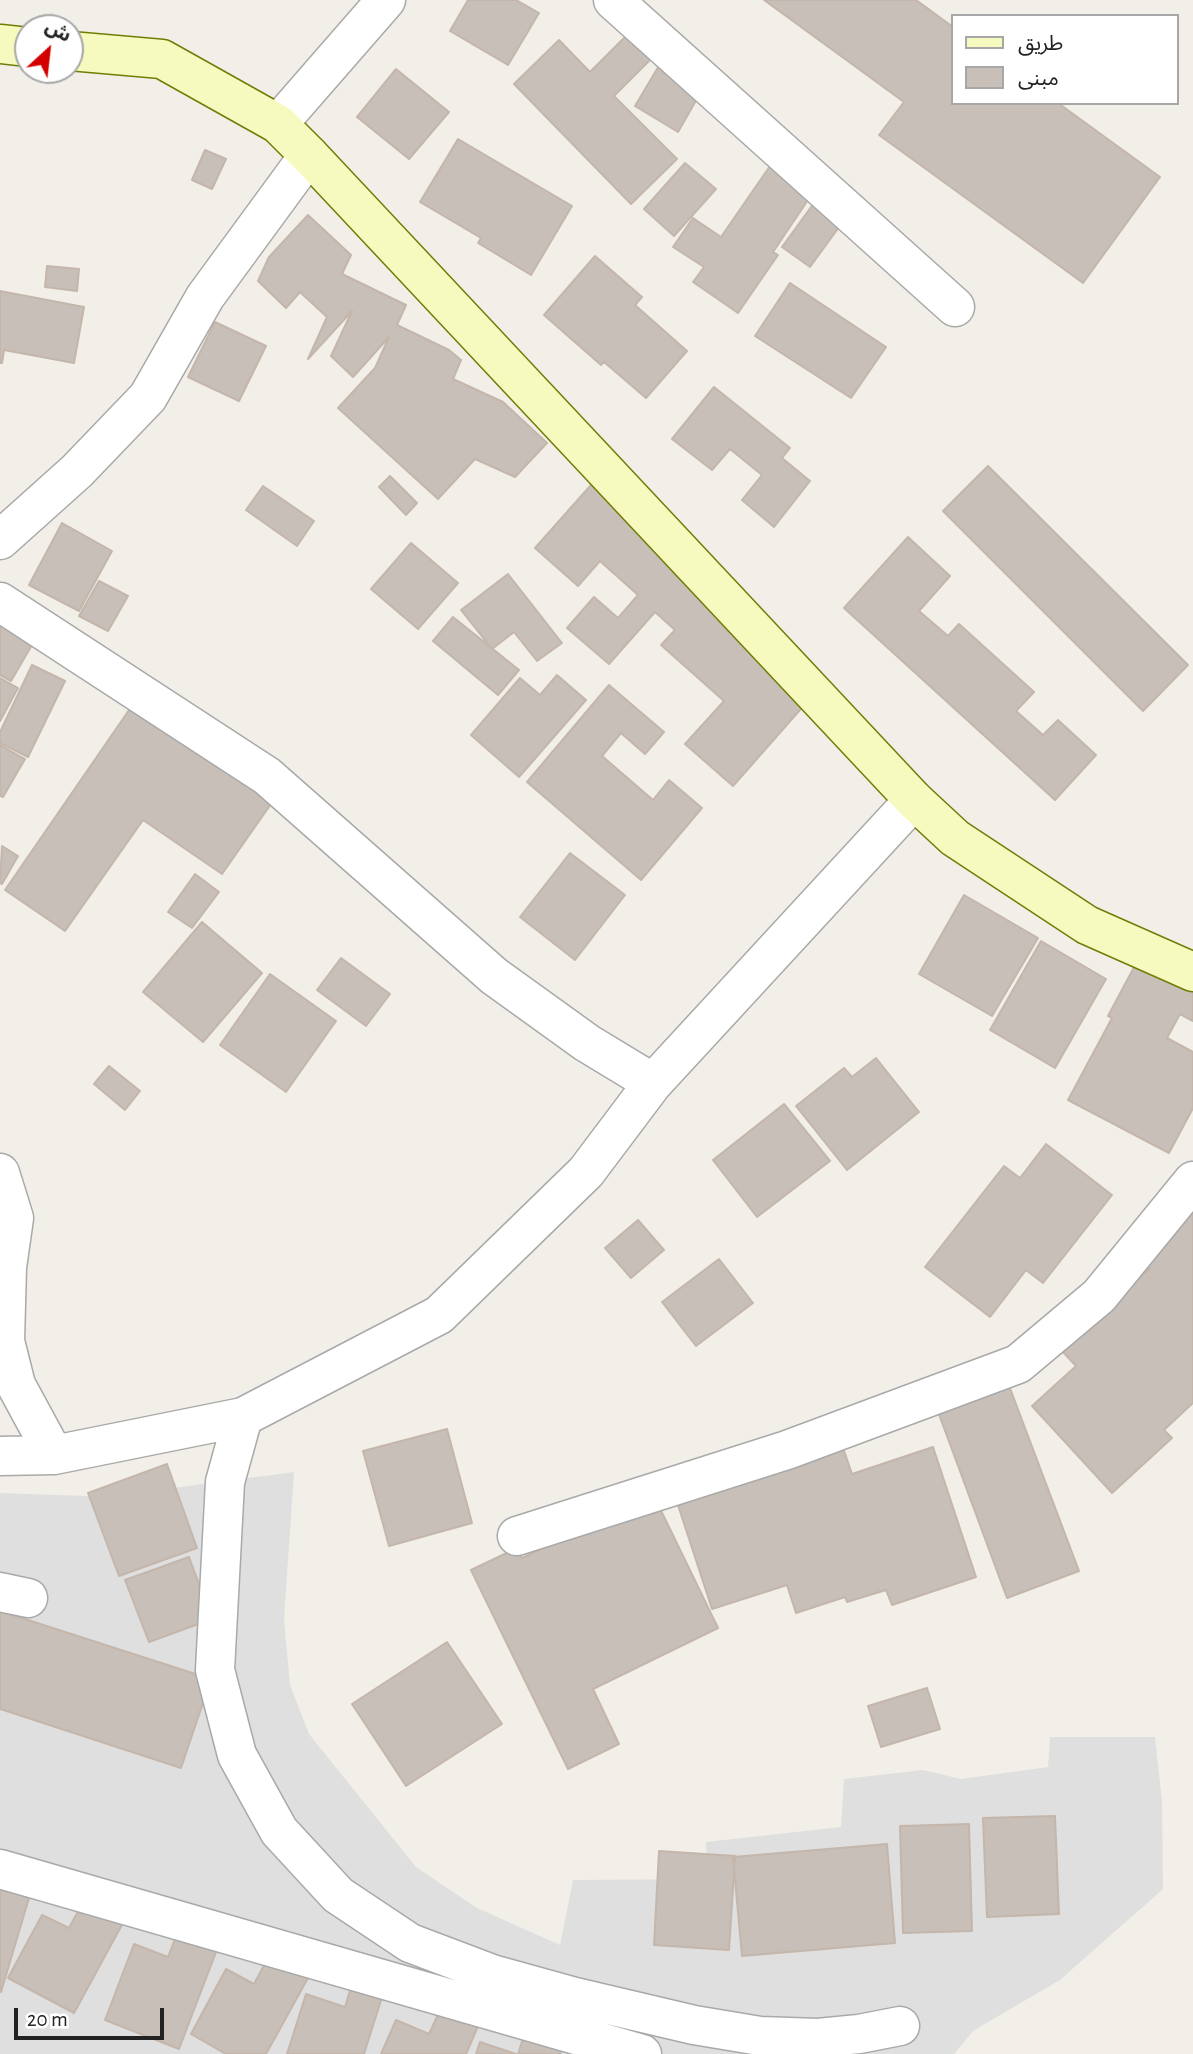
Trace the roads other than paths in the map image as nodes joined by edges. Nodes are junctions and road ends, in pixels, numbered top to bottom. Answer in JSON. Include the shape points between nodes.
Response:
{"nodes":[{"id":1,"x":386,"y":0,"type":"edge"},
{"id":2,"x":613,"y":0,"type":"edge"},
{"id":3,"x":84,"y":52,"type":"edge"},
{"id":4,"x":278,"y":124,"type":"junction"},
{"id":5,"x":309,"y":155,"type":"junction"},
{"id":6,"x":955,"y":307,"type":"dead end"},
{"id":7,"x":0,"y":540,"type":"edge"},
{"id":8,"x":0,"y":601,"type":"edge"},
{"id":9,"x":914,"y":800,"type":"junction"},
{"id":10,"x":1193,"y":972,"type":"edge"},
{"id":11,"x":653,"y":1083,"type":"junction"},
{"id":12,"x":0,"y":1173,"type":"edge"},
{"id":13,"x":1193,"y":1181,"type":"edge"},
{"id":14,"x":243,"y":1417,"type":"junction"},
{"id":15,"x":0,"y":1455,"type":"edge"},
{"id":16,"x":54,"y":1455,"type":"junction"},
{"id":17,"x":517,"y":1536,"type":"dead end"},
{"id":18,"x":0,"y":1869,"type":"edge"},
{"id":19,"x":900,"y":2026,"type":"dead end"},
{"id":20,"x":757,"y":2045,"type":"edge"},
{"id":21,"x":816,"y":2046,"type":"edge"},
{"id":22,"x":642,"y":2054,"type":"edge"}],
"edges":[{"from":1,"to":4,"type":"street"},
{"from":2,"to":6,"type":"street"},
{"from":3,"to":4,"type":"street","via":[[162,59]]},
{"from":4,"to":5,"type":"street"},
{"from":5,"to":7,"type":"street","via":[[205,297],[148,397],[78,471]]},
{"from":5,"to":9,"type":"street"},
{"from":8,"to":11,"type":"street","via":[[267,776],[494,976],[587,1043]]},
{"from":9,"to":10,"type":"street","via":[[955,838],[1087,925]]},
{"from":9,"to":11,"type":"street"},
{"from":11,"to":14,"type":"street","via":[[586,1172],[439,1315]]},
{"from":12,"to":16,"type":"street","via":[[14,1218],[5,1340],[16,1385]]},
{"from":13,"to":17,"type":"street","via":[[1099,1296],[1018,1364],[787,1450]]},
{"from":14,"to":16,"type":"street"},
{"from":14,"to":20,"type":"street","via":[[225,1482],[215,1670],[237,1755],[279,1831],[338,1895],[410,1943],[492,1974]]},
{"from":15,"to":16,"type":"street"},
{"from":18,"to":22,"type":"street"},
{"from":19,"to":21,"type":"street"},
{"from":20,"to":21,"type":"street"}]}
